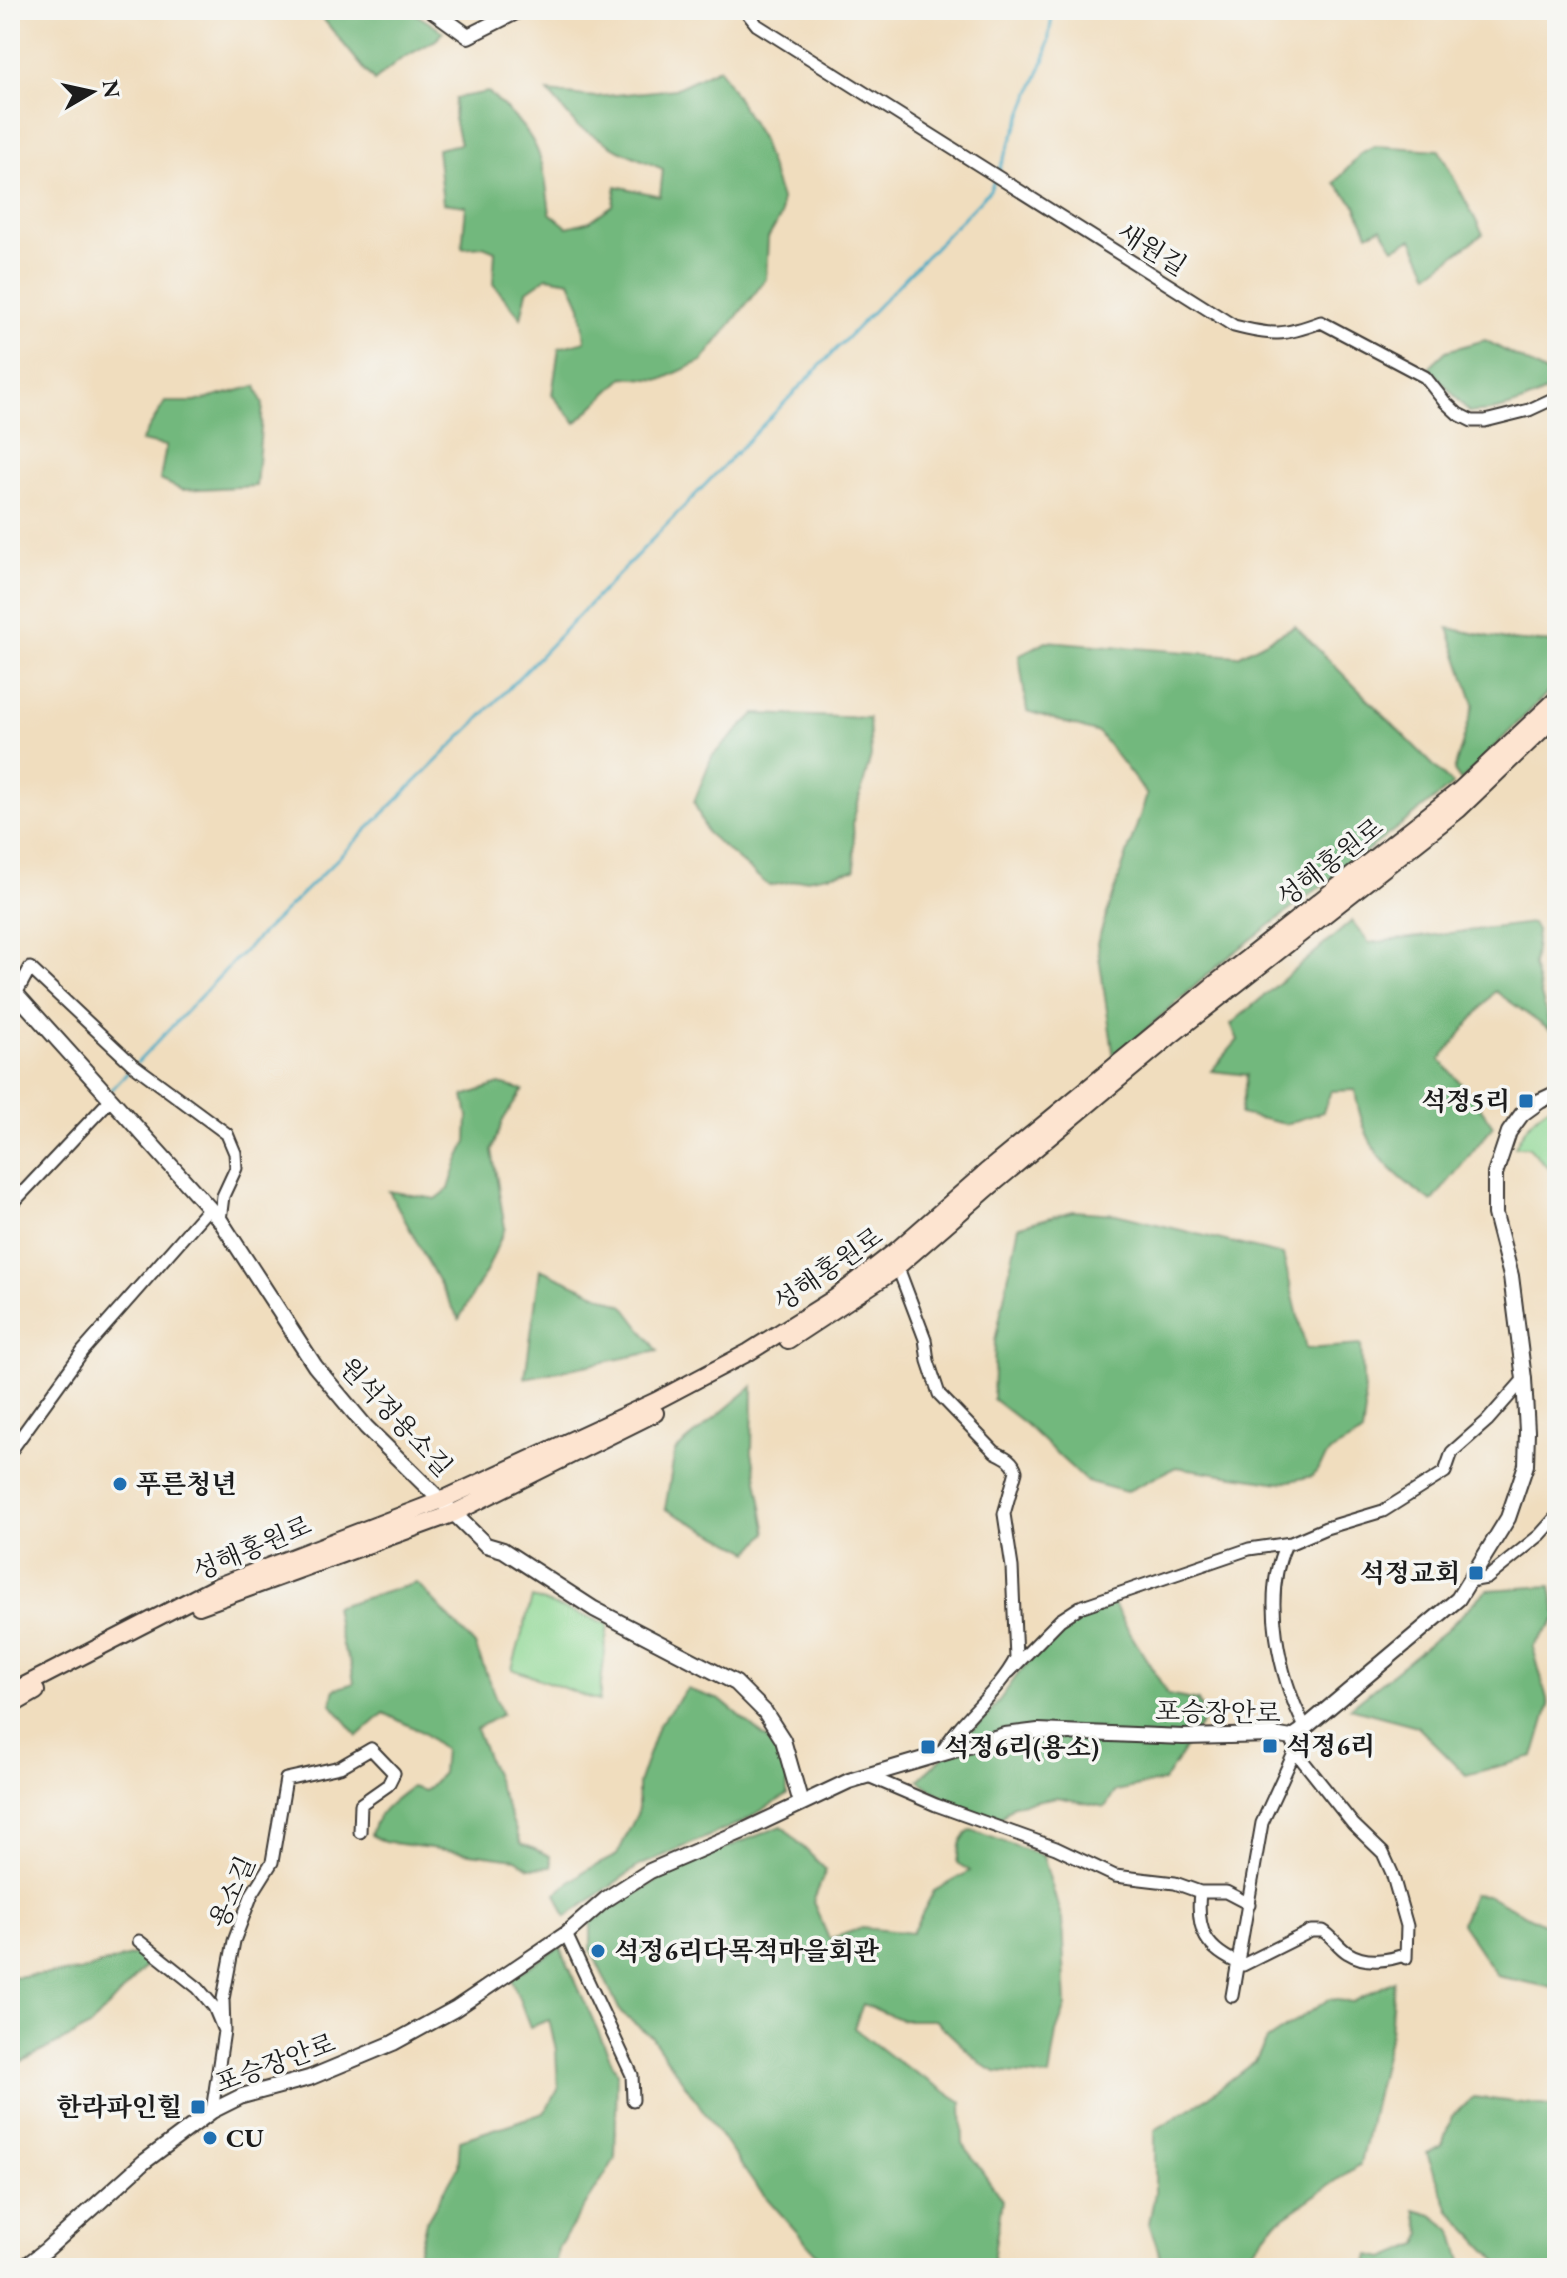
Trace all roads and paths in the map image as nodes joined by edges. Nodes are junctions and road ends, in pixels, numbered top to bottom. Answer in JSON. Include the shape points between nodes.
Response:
{"nodes":[{"id":1,"x":432,"y":10,"type":"edge"},
{"id":2,"x":520,"y":10,"type":"edge"},
{"id":3,"x":745,"y":10,"type":"edge"},
{"id":4,"x":1557,"y":397,"type":"edge"},
{"id":5,"x":1557,"y":699,"type":"edge"},
{"id":6,"x":1557,"y":715,"type":"edge"},
{"id":7,"x":13,"y":990,"type":"edge"},
{"id":8,"x":1557,"y":1093,"type":"edge"},
{"id":9,"x":110,"y":1100,"type":"junction"},
{"id":10,"x":10,"y":1206,"type":"edge"},
{"id":11,"x":208,"y":1209,"type":"junction"},
{"id":12,"x":220,"y":1220,"type":"junction"},
{"id":13,"x":900,"y":1273,"type":"dead end"},
{"id":14,"x":1524,"y":1379,"type":"junction"},
{"id":15,"x":10,"y":1452,"type":"edge"},
{"id":16,"x":447,"y":1507,"type":"junction"},
{"id":17,"x":1557,"y":1516,"type":"edge"},
{"id":18,"x":1286,"y":1544,"type":"junction"},
{"id":19,"x":1469,"y":1581,"type":"junction"},
{"id":20,"x":1009,"y":1672,"type":"junction"},
{"id":21,"x":10,"y":1693,"type":"edge"},
{"id":22,"x":10,"y":1706,"type":"edge"},
{"id":23,"x":1305,"y":1727,"type":"junction"},
{"id":24,"x":1293,"y":1745,"type":"junction"},
{"id":25,"x":941,"y":1754,"type":"junction"},
{"id":26,"x":866,"y":1775,"type":"junction"},
{"id":27,"x":801,"y":1803,"type":"junction"},
{"id":28,"x":360,"y":1832,"type":"dead end"},
{"id":29,"x":1200,"y":1892,"type":"junction"},
{"id":30,"x":1249,"y":1904,"type":"junction"},
{"id":31,"x":566,"y":1934,"type":"junction"},
{"id":32,"x":139,"y":1941,"type":"dead end"},
{"id":33,"x":1238,"y":1963,"type":"junction"},
{"id":34,"x":1232,"y":1996,"type":"dead end"},
{"id":35,"x":224,"y":2031,"type":"junction"},
{"id":36,"x":633,"y":2100,"type":"dead end"},
{"id":37,"x":212,"y":2111,"type":"junction"},
{"id":38,"x":23,"y":2268,"type":"edge"}],
"edges":[{"from":1,"to":2,"type":"street","via":[[468,36]]},
{"from":3,"to":4,"type":"street","name":"새원길","via":[[757,25],[1234,326],[1266,335],[1321,322],[1425,377],[1444,401],[1472,421],[1529,410]]},
{"from":5,"to":16,"type":"main road","name":"성해홍원로","via":[[1460,790],[1216,983],[835,1298],[749,1352]]},
{"from":6,"to":16,"type":"main road","name":"성해홍원로","via":[[1458,810],[1169,1037],[890,1273],[758,1358],[669,1406]]},
{"from":7,"to":9,"type":"street","name":"원석정용소길"},
{"from":7,"to":12,"type":"street","via":[[30,968],[136,1067],[227,1134],[236,1168],[223,1196]]},
{"from":8,"to":14,"type":"street","name":"포승장안로","via":[[1522,1114],[1509,1132],[1495,1174],[1495,1214],[1511,1276]]},
{"from":9,"to":10,"type":"street"},
{"from":9,"to":11,"type":"street","name":"원석정용소길"},
{"from":11,"to":12,"type":"street","name":"원석정용소길"},
{"from":11,"to":15,"type":"street","via":[[83,1351]]},
{"from":12,"to":16,"type":"street","name":"원석정용소길","via":[[315,1366],[366,1427]]},
{"from":13,"to":20,"type":"street","via":[[939,1394],[1016,1471],[1004,1514],[1016,1658]]},
{"from":14,"to":18,"type":"street","via":[[1452,1452],[1445,1472],[1435,1480],[1383,1511]]},
{"from":14,"to":19,"type":"street","name":"포승장안로","via":[[1526,1465],[1508,1518]]},
{"from":16,"to":21,"type":"main road","name":"성해홍원로","via":[[218,1586]]},
{"from":16,"to":22,"type":"main road","name":"성해홍원로","via":[[196,1607]]},
{"from":16,"to":27,"type":"street","name":"원석정용소길","via":[[486,1545],[736,1683],[783,1740]]},
{"from":17,"to":19,"type":"street","via":[[1487,1578]]},
{"from":18,"to":20,"type":"street","via":[[1249,1549],[1080,1607]]},
{"from":18,"to":23,"type":"street","via":[[1277,1562],[1274,1593],[1279,1647],[1289,1692]]},
{"from":19,"to":23,"type":"street","name":"포승장안로","via":[[1458,1599]]},
{"from":20,"to":25,"type":"street"},
{"from":23,"to":24,"type":"street","name":"포승장안로"},
{"from":24,"to":25,"type":"street","name":"포승장안로","via":[[1274,1735],[1038,1731]]},
{"from":24,"to":30,"type":"street","via":[[1262,1823]]},
{"from":24,"to":33,"type":"street","via":[[1353,1824],[1383,1853],[1407,1926],[1406,1956],[1374,1961],[1352,1956],[1323,1931],[1311,1931],[1247,1964]]},
{"from":25,"to":26,"type":"street","name":"포승장안로"},
{"from":26,"to":27,"type":"street","name":"포승장안로"},
{"from":26,"to":29,"type":"street","via":[[1115,1876],[1175,1883]]},
{"from":27,"to":31,"type":"street","name":"포승장안로","via":[[650,1871]]},
{"from":28,"to":35,"type":"street","name":"용소길","via":[[361,1804],[388,1785],[394,1773],[371,1749],[340,1767],[286,1779],[272,1862],[252,1894],[234,1941],[223,1999]]},
{"from":29,"to":30,"type":"street","via":[[1226,1892]]},
{"from":29,"to":33,"type":"street","via":[[1200,1929],[1209,1943]]},
{"from":30,"to":33,"type":"street"},
{"from":31,"to":36,"type":"street","via":[[632,2075]]},
{"from":31,"to":37,"type":"street","name":"포승장안로","via":[[455,2009],[393,2043]]},
{"from":32,"to":35,"type":"street","via":[[198,1988]]},
{"from":33,"to":34,"type":"street"},
{"from":35,"to":37,"type":"street","name":"용소길"},
{"from":37,"to":38,"type":"street","name":"포승장안로","via":[[144,2162]]}]}
